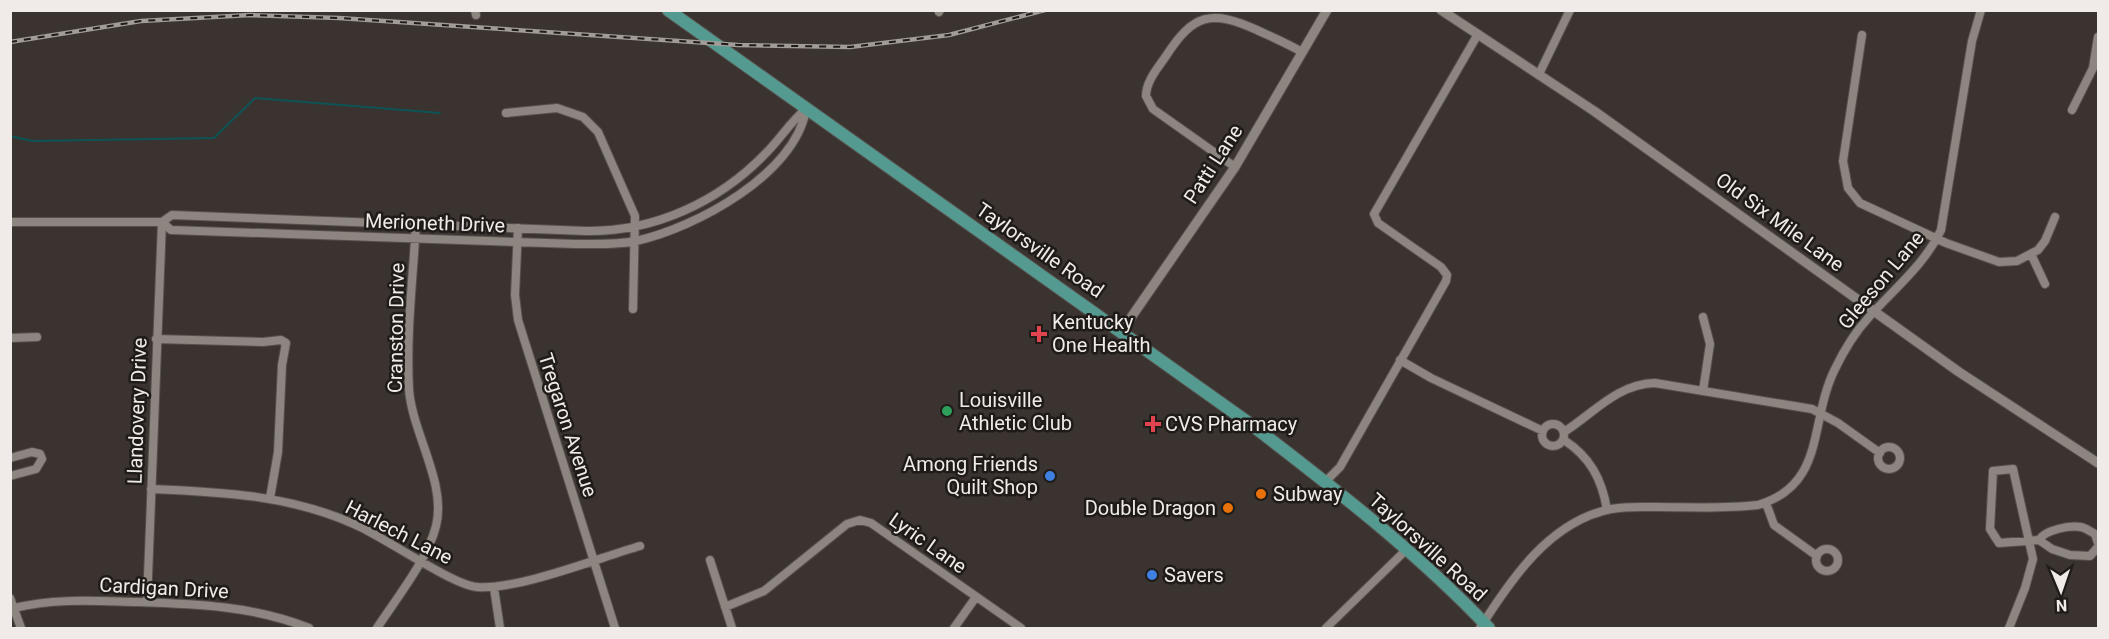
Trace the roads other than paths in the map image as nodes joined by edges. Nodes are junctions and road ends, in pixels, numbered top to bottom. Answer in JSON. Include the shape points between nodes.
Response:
{"nodes":[{"id":1,"x":668,"y":10,"type":"edge"},
{"id":2,"x":1327,"y":10,"type":"edge"},
{"id":3,"x":1441,"y":10,"type":"edge"},
{"id":4,"x":1570,"y":10,"type":"edge"},
{"id":5,"x":1981,"y":10,"type":"edge"},
{"id":6,"x":1478,"y":34,"type":"junction"},
{"id":7,"x":1862,"y":35,"type":"dead end"},
{"id":8,"x":2098,"y":37,"type":"edge"},
{"id":9,"x":1302,"y":52,"type":"junction"},
{"id":10,"x":1539,"y":74,"type":"junction"},
{"id":11,"x":806,"y":109,"type":"junction"},
{"id":12,"x":2072,"y":110,"type":"dead end"},
{"id":13,"x":506,"y":113,"type":"dead end"},
{"id":14,"x":1234,"y":167,"type":"junction"},
{"id":15,"x":2055,"y":217,"type":"dead end"},
{"id":16,"x":10,"y":222,"type":"edge"},
{"id":17,"x":162,"y":222,"type":"junction"},
{"id":18,"x":416,"y":224,"type":"junction"},
{"id":19,"x":635,"y":227,"type":"junction"},
{"id":20,"x":518,"y":228,"type":"junction"},
{"id":21,"x":415,"y":238,"type":"junction"},
{"id":22,"x":1937,"y":239,"type":"junction"},
{"id":23,"x":635,"y":241,"type":"junction"},
{"id":24,"x":518,"y":242,"type":"junction"},
{"id":25,"x":2031,"y":254,"type":"junction"},
{"id":26,"x":2045,"y":284,"type":"dead end"},
{"id":27,"x":633,"y":309,"type":"dead end"},
{"id":28,"x":1875,"y":311,"type":"junction"},
{"id":29,"x":1702,"y":317,"type":"dead end"},
{"id":30,"x":1122,"y":332,"type":"junction"},
{"id":31,"x":37,"y":337,"type":"dead end"},
{"id":32,"x":10,"y":338,"type":"edge"},
{"id":33,"x":156,"y":339,"type":"junction"},
{"id":34,"x":1400,"y":360,"type":"junction"},
{"id":35,"x":1703,"y":391,"type":"junction"},
{"id":36,"x":1820,"y":414,"type":"junction"},
{"id":37,"x":1543,"y":431,"type":"junction"},
{"id":38,"x":1564,"y":436,"type":"junction"},
{"id":39,"x":1880,"y":453,"type":"dead end"},
{"id":40,"x":10,"y":458,"type":"edge"},
{"id":41,"x":2098,"y":463,"type":"edge"},
{"id":42,"x":10,"y":476,"type":"edge"},
{"id":43,"x":1325,"y":482,"type":"junction"},
{"id":44,"x":151,"y":489,"type":"junction"},
{"id":45,"x":270,"y":498,"type":"junction"},
{"id":46,"x":1766,"y":503,"type":"junction"},
{"id":47,"x":1607,"y":510,"type":"junction"},
{"id":48,"x":2039,"y":540,"type":"junction"},
{"id":49,"x":2028,"y":541,"type":"junction"},
{"id":50,"x":2098,"y":545,"type":"edge"},
{"id":51,"x":640,"y":546,"type":"dead end"},
{"id":52,"x":1406,"y":550,"type":"junction"},
{"id":53,"x":1817,"y":556,"type":"dead end"},
{"id":54,"x":420,"y":559,"type":"junction"},
{"id":55,"x":593,"y":560,"type":"junction"},
{"id":56,"x":710,"y":560,"type":"dead end"},
{"id":57,"x":494,"y":588,"type":"junction"},
{"id":58,"x":976,"y":597,"type":"junction"},
{"id":59,"x":10,"y":598,"type":"edge"},
{"id":60,"x":147,"y":603,"type":"junction"},
{"id":61,"x":725,"y":607,"type":"junction"},
{"id":62,"x":14,"y":608,"type":"junction"},
{"id":63,"x":1484,"y":627,"type":"edge"},
{"id":64,"x":21,"y":628,"type":"edge"},
{"id":65,"x":309,"y":628,"type":"edge"},
{"id":66,"x":377,"y":628,"type":"edge"},
{"id":67,"x":500,"y":628,"type":"edge"},
{"id":68,"x":615,"y":628,"type":"edge"},
{"id":69,"x":732,"y":628,"type":"edge"},
{"id":70,"x":954,"y":628,"type":"edge"},
{"id":71,"x":1021,"y":628,"type":"edge"},
{"id":72,"x":1326,"y":628,"type":"edge"},
{"id":73,"x":2009,"y":628,"type":"edge"}],
"edges":[{"from":1,"to":11,"type":"main road","name":"Taylorsville Road"},
{"from":2,"to":9,"type":"street","name":"Patti Lane"},
{"from":3,"to":6,"type":"street","name":"Old Six Mile Lane"},
{"from":4,"to":10,"type":"street"},
{"from":5,"to":22,"type":"street","name":"Gleeson Lane"},
{"from":6,"to":10,"type":"street","name":"Old Six Mile Lane"},
{"from":6,"to":34,"type":"street","via":[[1374,214],[1378,223],[1447,275]]},
{"from":7,"to":22,"type":"street","via":[[1843,161],[1845,180],[1852,194],[1869,209]]},
{"from":8,"to":12,"type":"street","via":[[2093,68]]},
{"from":9,"to":14,"type":"street","name":"Patti Lane"},
{"from":9,"to":14,"type":"street","via":[[1230,18],[1207,18],[1193,23],[1178,38],[1148,84],[1146,96],[1153,109]]},
{"from":10,"to":28,"type":"street","name":"Old Six Mile Lane"},
{"from":11,"to":19,"type":"street","via":[[768,152],[728,186],[681,212]]},
{"from":11,"to":23,"type":"street","name":"Merioneth Drive","via":[[804,126],[786,150],[770,169],[738,194],[703,218]]},
{"from":11,"to":30,"type":"main road","name":"Taylorsville Road"},
{"from":13,"to":19,"type":"street","via":[[557,108],[589,121],[611,158],[635,216]]},
{"from":14,"to":30,"type":"street","name":"Patti Lane"},
{"from":15,"to":25,"type":"street","via":[[2046,241]]},
{"from":16,"to":17,"type":"street","name":"Merioneth Drive"},
{"from":17,"to":18,"type":"street","via":[[172,215]]},
{"from":17,"to":21,"type":"street","name":"Merioneth Drive","via":[[171,230]]},
{"from":17,"to":33,"type":"street","name":"Llandovery Drive"},
{"from":18,"to":20,"type":"street"},
{"from":18,"to":21,"type":"street","name":"Cranston Drive"},
{"from":19,"to":20,"type":"street","via":[[608,231]]},
{"from":19,"to":23,"type":"street"},
{"from":20,"to":24,"type":"street","name":"Tregaron Avenue"},
{"from":21,"to":24,"type":"street","name":"Merioneth Drive"},
{"from":21,"to":54,"type":"street","name":"Cranston Drive","via":[[409,389],[439,508],[434,534]]},
{"from":22,"to":25,"type":"street","via":[[1999,262],[2017,261]]},
{"from":22,"to":28,"type":"street","name":"Gleeson Lane"},
{"from":23,"to":24,"type":"street","name":"Merioneth Drive"},
{"from":23,"to":27,"type":"street"},
{"from":24,"to":55,"type":"street","name":"Tregaron Avenue","via":[[518,320]]},
{"from":25,"to":26,"type":"street"},
{"from":28,"to":36,"type":"street","name":"Gleeson Lane","via":[[1839,361]]},
{"from":28,"to":41,"type":"street","name":"Old Six Mile Lane","via":[[1959,372]]},
{"from":29,"to":35,"type":"street","via":[[1710,344]]},
{"from":30,"to":43,"type":"main road","name":"Taylorsville Road"},
{"from":31,"to":32,"type":"street"},
{"from":33,"to":44,"type":"street","name":"Llandovery Drive"},
{"from":33,"to":45,"type":"street","via":[[281,340],[286,344],[278,452]]},
{"from":34,"to":37,"type":"street"},
{"from":34,"to":43,"type":"street","via":[[1340,467]]},
{"from":35,"to":36,"type":"street","via":[[1812,409]]},
{"from":35,"to":38,"type":"street","via":[[1655,383],[1632,387],[1608,399]]},
{"from":36,"to":39,"type":"street"},
{"from":36,"to":46,"type":"street","name":"Gleeson Lane","via":[[1811,457],[1802,475],[1787,492]]},
{"from":37,"to":38,"type":"street","via":[[1554,424],[1560,426]]},
{"from":37,"to":38,"type":"street","via":[[1542,439],[1547,445],[1558,445]]},
{"from":38,"to":47,"type":"street","via":[[1593,466]]},
{"from":40,"to":42,"type":"street","via":[[32,452],[42,459],[36,469]]},
{"from":43,"to":52,"type":"main road","name":"Taylorsville Road"},
{"from":44,"to":45,"type":"street","name":"Harlech Lane"},
{"from":44,"to":60,"type":"street","name":"Llandovery Drive"},
{"from":45,"to":54,"type":"street","name":"Harlech Lane","via":[[353,523]]},
{"from":46,"to":47,"type":"street","name":"Gleeson Lane"},
{"from":46,"to":53,"type":"street","via":[[1774,525]]},
{"from":47,"to":63,"type":"street","name":"Gleeson Lane","via":[[1568,526],[1548,541],[1505,589]]},
{"from":48,"to":49,"type":"street"},
{"from":48,"to":50,"type":"street","via":[[2070,555],[2090,556]]},
{"from":48,"to":50,"type":"street","via":[[2042,534],[2080,527],[2095,534]]},
{"from":49,"to":49,"type":"street","via":[[2013,469],[1993,471],[1990,529],[1999,543]]},
{"from":49,"to":73,"type":"street","via":[[2033,559],[2030,574]]},
{"from":51,"to":55,"type":"street","name":"Harlech Lane"},
{"from":52,"to":63,"type":"main road","name":"Taylorsville Road"},
{"from":52,"to":72,"type":"street"},
{"from":54,"to":57,"type":"street","name":"Harlech Lane","via":[[466,585]]},
{"from":54,"to":66,"type":"street","name":"Cranston Drive"},
{"from":55,"to":57,"type":"street","name":"Harlech Lane"},
{"from":55,"to":68,"type":"street","name":"Tregaron Avenue"},
{"from":56,"to":61,"type":"street"},
{"from":57,"to":67,"type":"street"},
{"from":58,"to":61,"type":"street","name":"Lyric Lane","via":[[872,523],[860,520],[847,524],[764,591]]},
{"from":58,"to":70,"type":"street"},
{"from":58,"to":71,"type":"street","name":"Lyric Lane"},
{"from":59,"to":62,"type":"street"},
{"from":60,"to":62,"type":"street","name":"Cardigan Drive","via":[[53,600]]},
{"from":60,"to":65,"type":"street","name":"Cardigan Drive","via":[[249,610]]},
{"from":61,"to":69,"type":"street"},
{"from":62,"to":64,"type":"street"}]}
